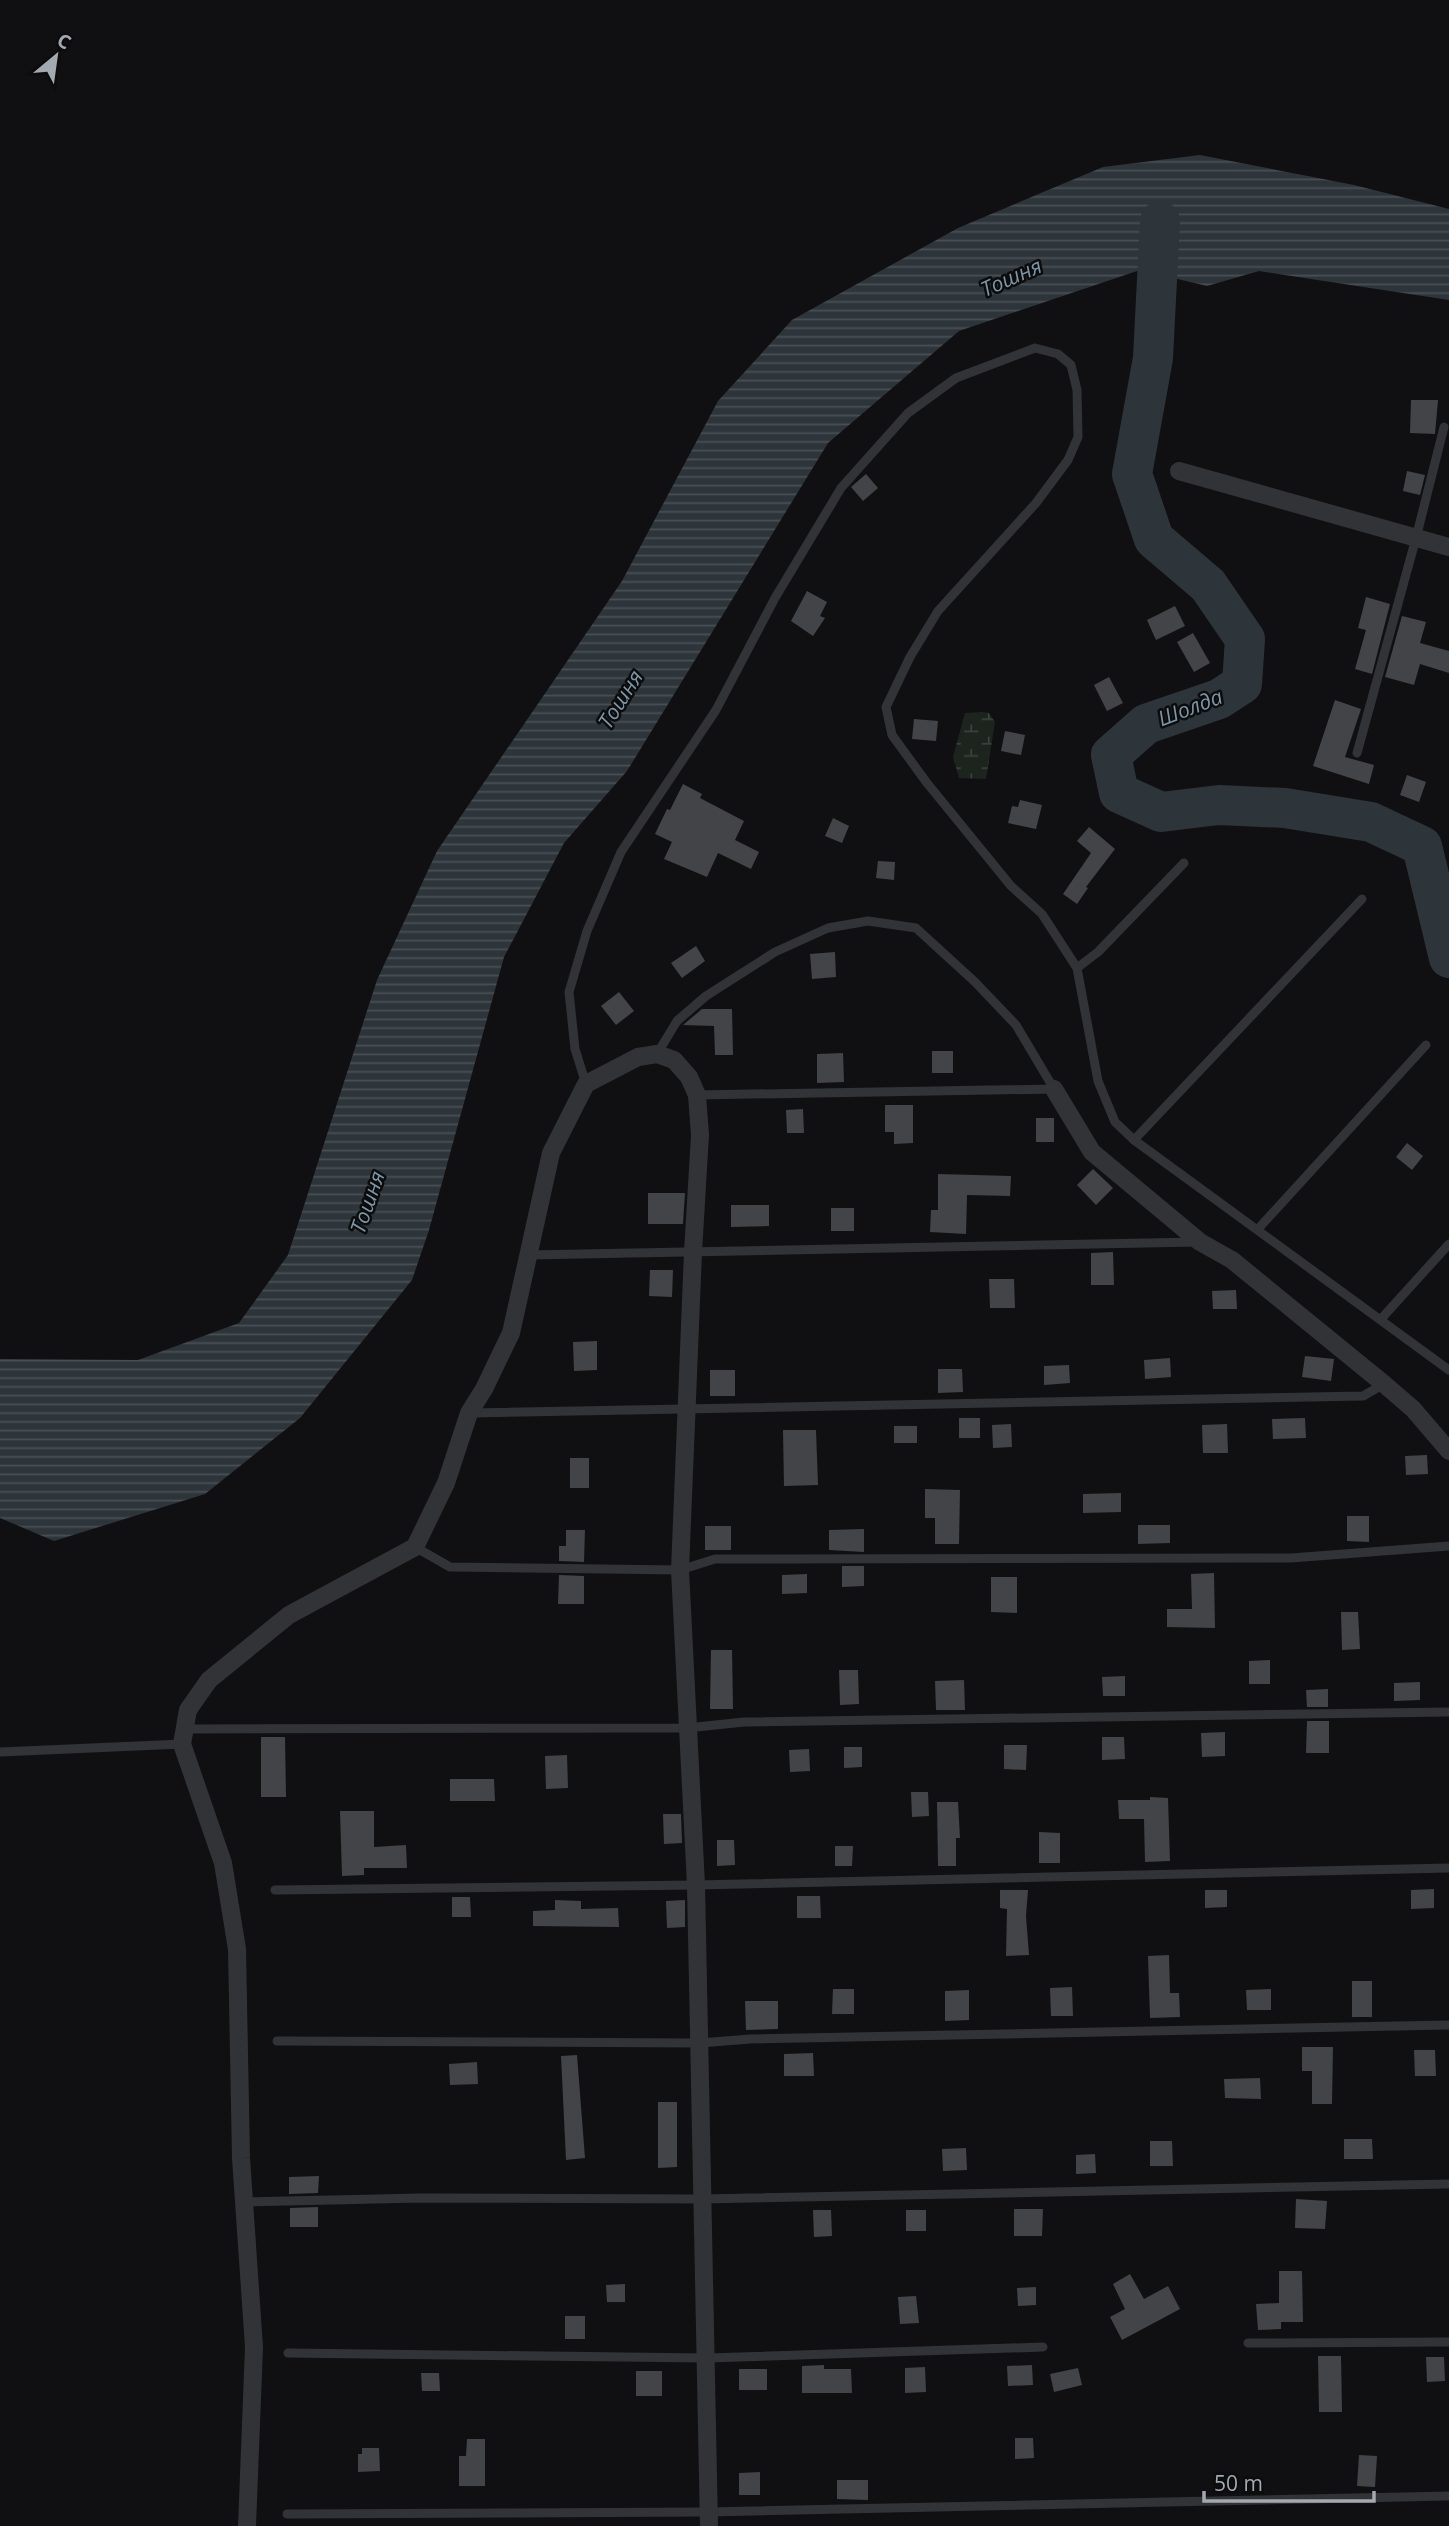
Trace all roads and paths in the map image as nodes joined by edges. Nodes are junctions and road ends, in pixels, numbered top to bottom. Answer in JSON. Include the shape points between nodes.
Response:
{"nodes":[{"id":1,"x":1444,"y":427,"type":"dead end"},
{"id":2,"x":1179,"y":471,"type":"dead end"},
{"id":3,"x":1416,"y":538,"type":"junction"},
{"id":4,"x":1449,"y":547,"type":"edge"},
{"id":5,"x":1357,"y":752,"type":"dead end"},
{"id":6,"x":1184,"y":863,"type":"dead end"},
{"id":7,"x":1362,"y":899,"type":"dead end"},
{"id":8,"x":1077,"y":968,"type":"junction"},
{"id":9,"x":1426,"y":1045,"type":"dead end"},
{"id":10,"x":657,"y":1054,"type":"junction"},
{"id":11,"x":586,"y":1084,"type":"junction"},
{"id":12,"x":1054,"y":1089,"type":"junction"},
{"id":13,"x":697,"y":1096,"type":"junction"},
{"id":14,"x":1134,"y":1140,"type":"junction"},
{"id":15,"x":1258,"y":1229,"type":"junction"},
{"id":16,"x":1200,"y":1242,"type":"junction"},
{"id":17,"x":1449,"y":1244,"type":"edge"},
{"id":18,"x":692,"y":1252,"type":"junction"},
{"id":19,"x":528,"y":1255,"type":"junction"},
{"id":20,"x":1381,"y":1319,"type":"junction"},
{"id":21,"x":1449,"y":1370,"type":"edge"},
{"id":22,"x":1384,"y":1384,"type":"junction"},
{"id":23,"x":686,"y":1410,"type":"junction"},
{"id":24,"x":469,"y":1413,"type":"junction"},
{"id":25,"x":1443,"y":1432,"type":"edge"},
{"id":26,"x":1449,"y":1451,"type":"edge"},
{"id":27,"x":1449,"y":1546,"type":"edge"},
{"id":28,"x":415,"y":1547,"type":"junction"},
{"id":29,"x":680,"y":1570,"type":"junction"},
{"id":30,"x":1449,"y":1712,"type":"edge"},
{"id":31,"x":687,"y":1728,"type":"junction"},
{"id":32,"x":183,"y":1736,"type":"junction"},
{"id":33,"x":0,"y":1752,"type":"edge"},
{"id":34,"x":1449,"y":1868,"type":"edge"},
{"id":35,"x":696,"y":1885,"type":"junction"},
{"id":36,"x":275,"y":1890,"type":"dead end"},
{"id":37,"x":1449,"y":2025,"type":"edge"},
{"id":38,"x":277,"y":2041,"type":"dead end"},
{"id":39,"x":700,"y":2043,"type":"junction"},
{"id":40,"x":1449,"y":2184,"type":"edge"},
{"id":41,"x":703,"y":2199,"type":"junction"},
{"id":42,"x":244,"y":2202,"type":"junction"},
{"id":43,"x":1449,"y":2342,"type":"edge"},
{"id":44,"x":1248,"y":2343,"type":"dead end"},
{"id":45,"x":1043,"y":2347,"type":"dead end"},
{"id":46,"x":288,"y":2353,"type":"dead end"},
{"id":47,"x":707,"y":2358,"type":"junction"},
{"id":48,"x":1449,"y":2496,"type":"edge"},
{"id":49,"x":287,"y":2514,"type":"dead end"},
{"id":50,"x":709,"y":2519,"type":"edge"},
{"id":51,"x":247,"y":2526,"type":"edge"}],
"edges":[{"from":1,"to":3,"type":"lane"},
{"from":2,"to":3,"type":"street"},
{"from":3,"to":4,"type":"street"},
{"from":3,"to":5,"type":"lane"},
{"from":6,"to":8,"type":"lane"},
{"from":7,"to":14,"type":"lane"},
{"from":8,"to":11,"type":"lane","via":[[1042,914],[1011,886],[927,783],[892,735],[886,707],[938,611],[1069,460],[1078,438],[1077,390],[1071,365],[1058,354],[1035,348],[956,378],[908,413],[841,488],[775,598],[716,710],[621,852],[587,931],[569,992],[575,1049]]},
{"from":8,"to":14,"type":"lane","via":[[1098,1081],[1115,1122]]},
{"from":9,"to":15,"type":"lane"},
{"from":10,"to":11,"type":"street","via":[[638,1057]]},
{"from":10,"to":12,"type":"lane","via":[[677,1021],[775,952],[828,928],[868,921],[916,928],[1016,1025]]},
{"from":10,"to":13,"type":"street","via":[[674,1060]]},
{"from":11,"to":19,"type":"street","via":[[551,1153]]},
{"from":12,"to":13,"type":"lane"},
{"from":12,"to":16,"type":"street","via":[[1092,1153]]},
{"from":13,"to":18,"type":"street","via":[[700,1135]]},
{"from":14,"to":15,"type":"lane"},
{"from":15,"to":20,"type":"lane"},
{"from":16,"to":18,"type":"lane"},
{"from":16,"to":22,"type":"street","via":[[1232,1260]]},
{"from":17,"to":20,"type":"lane"},
{"from":18,"to":19,"type":"lane"},
{"from":18,"to":23,"type":"street"},
{"from":19,"to":24,"type":"street","via":[[511,1333]]},
{"from":20,"to":21,"type":"lane"},
{"from":22,"to":23,"type":"lane","via":[[1363,1396]]},
{"from":22,"to":25,"type":"street"},
{"from":23,"to":24,"type":"lane"},
{"from":23,"to":29,"type":"street"},
{"from":24,"to":28,"type":"street","via":[[446,1483]]},
{"from":25,"to":26,"type":"street"},
{"from":27,"to":29,"type":"lane","via":[[1290,1558],[715,1559]]},
{"from":28,"to":29,"type":"lane","via":[[450,1567]]},
{"from":28,"to":32,"type":"street","via":[[289,1615],[209,1680],[188,1710]]},
{"from":29,"to":31,"type":"street"},
{"from":30,"to":31,"type":"lane","via":[[758,1722]]},
{"from":31,"to":32,"type":"lane"},
{"from":31,"to":35,"type":"street"},
{"from":32,"to":33,"type":"lane"},
{"from":32,"to":42,"type":"street","via":[[223,1863],[237,1949]]},
{"from":34,"to":35,"type":"lane"},
{"from":35,"to":36,"type":"lane"},
{"from":35,"to":39,"type":"street"},
{"from":37,"to":39,"type":"lane"},
{"from":38,"to":39,"type":"lane"},
{"from":39,"to":41,"type":"street"},
{"from":40,"to":41,"type":"lane"},
{"from":41,"to":42,"type":"lane"},
{"from":41,"to":47,"type":"street"},
{"from":42,"to":51,"type":"street","via":[[254,2347]]},
{"from":43,"to":44,"type":"lane"},
{"from":45,"to":47,"type":"lane"},
{"from":46,"to":47,"type":"lane"},
{"from":47,"to":50,"type":"street"},
{"from":48,"to":50,"type":"lane"},
{"from":49,"to":50,"type":"lane"}]}
